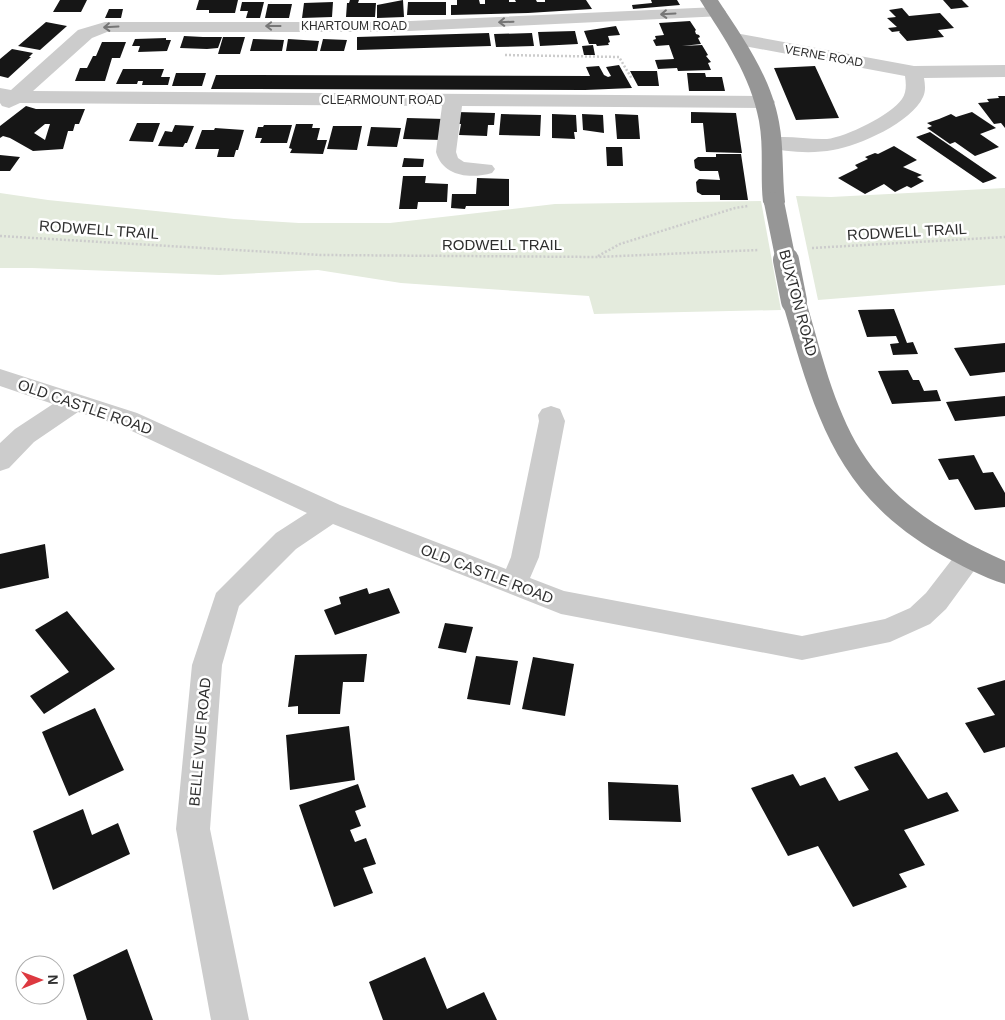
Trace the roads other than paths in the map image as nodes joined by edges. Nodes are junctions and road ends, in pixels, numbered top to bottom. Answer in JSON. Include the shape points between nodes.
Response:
{"nodes":[{"id":1,"x":713,"y":6,"type":"edge"},
{"id":2,"x":735,"y":39,"type":"junction"},
{"id":3,"x":1005,"y":71,"type":"edge"},
{"id":4,"x":914,"y":72,"type":"junction"},
{"id":5,"x":8,"y":96,"type":"edge"},
{"id":6,"x":453,"y":100,"type":"junction"},
{"id":7,"x":765,"y":102,"type":"junction"},
{"id":8,"x":0,"y":109,"type":"edge"},
{"id":9,"x":772,"y":142,"type":"junction"},
{"id":10,"x":485,"y":169,"type":"dead end"},
{"id":11,"x":0,"y":377,"type":"edge"},
{"id":12,"x":75,"y":402,"type":"junction"},
{"id":13,"x":552,"y":415,"type":"dead end"},
{"id":14,"x":0,"y":460,"type":"edge"},
{"id":15,"x":330,"y":512,"type":"junction"},
{"id":16,"x":970,"y":557,"type":"junction"},
{"id":17,"x":1005,"y":573,"type":"edge"},
{"id":18,"x":513,"y":584,"type":"junction"},
{"id":19,"x":230,"y":1020,"type":"edge"}],
"edges":[{"from":1,"to":2,"type":"highway","name":"BUXTON ROAD"},
{"from":1,"to":5,"type":"street","name":"KHARTOUM ROAD","one_way":true,"via":[[388,27],[105,26],[90,30]]},
{"from":2,"to":4,"type":"street","name":"VERNE ROAD"},
{"from":2,"to":7,"type":"highway","name":"BUXTON ROAD"},
{"from":3,"to":4,"type":"street","name":"VERNE ROAD"},
{"from":4,"to":9,"type":"street","via":[[916,87],[913,100],[902,112],[851,139],[835,144]]},
{"from":5,"to":6,"type":"street","name":"CLEARMOUNT ROAD"},
{"from":5,"to":8,"type":"street","name":"KHARTOUM ROAD"},
{"from":6,"to":7,"type":"street","name":"CLEARMOUNT ROAD"},
{"from":6,"to":10,"type":"street","via":[[447,160],[463,169]]},
{"from":7,"to":9,"type":"highway","name":"BUXTON ROAD"},
{"from":9,"to":16,"type":"highway","name":"BUXTON ROAD","bridge":true,"via":[[774,200],[794,300],[838,432],[856,464],[903,516],[924,532]]},
{"from":11,"to":12,"type":"street","name":"OLD CASTLE ROAD"},
{"from":12,"to":14,"type":"street","via":[[34,429],[6,451]]},
{"from":12,"to":15,"type":"street","name":"OLD CASTLE ROAD","via":[[128,419]]},
{"from":13,"to":18,"type":"street","via":[[525,557]]},
{"from":15,"to":18,"type":"street","name":"OLD CASTLE ROAD"},
{"from":15,"to":19,"type":"street","name":"BELLE VUE ROAD","via":[[286,541],[226,600],[207,665],[193,828]]},
{"from":16,"to":17,"type":"highway","name":"BUXTON ROAD"},
{"from":16,"to":18,"type":"street","name":"OLD CASTLE ROAD","via":[[936,601],[920,616],[890,630],[802,648],[561,602]]}]}
